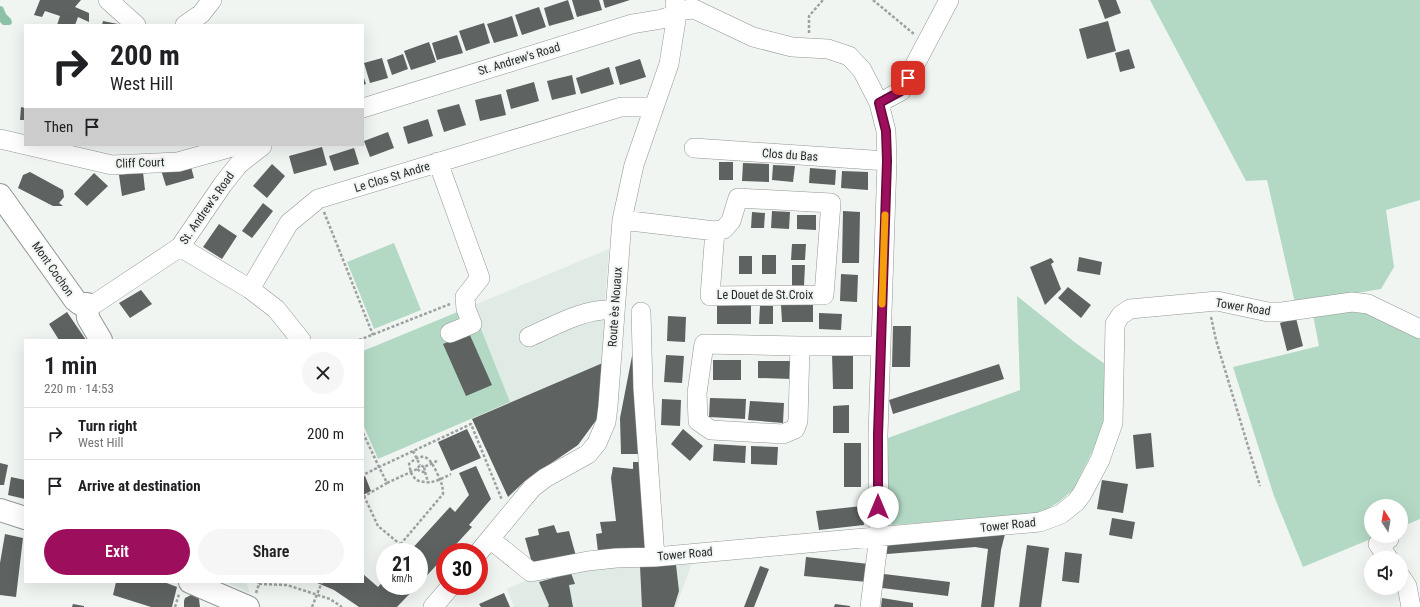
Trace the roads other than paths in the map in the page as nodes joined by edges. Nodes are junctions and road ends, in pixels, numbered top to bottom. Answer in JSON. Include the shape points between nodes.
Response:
{"nodes":[{"id":1,"x":108,"y":0,"type":"edge"},
{"id":2,"x":212,"y":0,"type":"edge"},
{"id":3,"x":949,"y":0,"type":"edge"},
{"id":4,"x":676,"y":7,"type":"edge"},
{"id":5,"x":135,"y":24,"type":"edge"},
{"id":6,"x":186,"y":24,"type":"edge"},
{"id":7,"x":879,"y":103,"type":"junction"},
{"id":8,"x":654,"y":107,"type":"junction"},
{"id":9,"x":364,"y":108,"type":"edge"},
{"id":10,"x":0,"y":139,"type":"edge"},
{"id":11,"x":24,"y":145,"type":"edge"},
{"id":12,"x":30,"y":146,"type":"edge"},
{"id":13,"x":259,"y":148,"type":"edge"},
{"id":14,"x":694,"y":148,"type":"dead end"},
{"id":15,"x":887,"y":161,"type":"junction"},
{"id":16,"x":438,"y":162,"type":"junction"},
{"id":17,"x":0,"y":195,"type":"edge"},
{"id":18,"x":622,"y":220,"type":"junction"},
{"id":19,"x":714,"y":231,"type":"junction"},
{"id":20,"x":180,"y":247,"type":"junction"},
{"id":21,"x":250,"y":289,"type":"junction"},
{"id":22,"x":87,"y":304,"type":"junction"},
{"id":23,"x":615,"y":310,"type":"junction"},
{"id":24,"x":641,"y":312,"type":"dead end"},
{"id":25,"x":1420,"y":328,"type":"edge"},
{"id":26,"x":450,"y":333,"type":"dead end"},
{"id":27,"x":529,"y":337,"type":"dead end"},
{"id":28,"x":100,"y":339,"type":"edge"},
{"id":29,"x":299,"y":339,"type":"edge"},
{"id":30,"x":800,"y":346,"type":"junction"},
{"id":31,"x":880,"y":346,"type":"junction"},
{"id":32,"x":0,"y":510,"type":"edge"},
{"id":33,"x":24,"y":518,"type":"edge"},
{"id":34,"x":879,"y":536,"type":"junction"},
{"id":35,"x":486,"y":543,"type":"edge"},
{"id":36,"x":488,"y":548,"type":"edge"},
{"id":37,"x":655,"y":557,"type":"junction"},
{"id":38,"x":192,"y":583,"type":"edge"},
{"id":39,"x":1408,"y":594,"type":"edge"},
{"id":40,"x":220,"y":595,"type":"edge"},
{"id":41,"x":443,"y":595,"type":"edge"},
{"id":42,"x":248,"y":607,"type":"edge"},
{"id":43,"x":433,"y":607,"type":"edge"},
{"id":44,"x":870,"y":607,"type":"edge"},
{"id":45,"x":1411,"y":607,"type":"edge"}],
"edges":[{"from":1,"to":5,"type":"street"},
{"from":2,"to":6,"type":"street","via":[[200,14]]},
{"from":3,"to":7,"type":"street","via":[[901,91]]},
{"from":4,"to":7,"type":"street","name":"St. Andrew's Road","via":[[683,10],[694,9],[753,37],[792,47],[828,49],[849,56],[862,70]]},
{"from":4,"to":8,"type":"street","name":"Route ès Nouaux","via":[[669,64]]},
{"from":4,"to":9,"type":"street","name":"St. Andrew's Road","via":[[662,19],[632,24]]},
{"from":7,"to":15,"type":"street","name":"St. Andrew's Road","via":[[886,131]]},
{"from":8,"to":16,"type":"street","name":"Le Clos St Andre","via":[[621,107]]},
{"from":8,"to":18,"type":"street","name":"Route ès Nouaux","via":[[634,165]]},
{"from":10,"to":11,"type":"street","name":"Cliff Court"},
{"from":12,"to":13,"type":"street","name":"Cliff Court","via":[[112,165],[178,162],[232,147]]},
{"from":13,"to":20,"type":"street","name":"St. Andrew's Road","via":[[239,164],[223,184]]},
{"from":14,"to":15,"type":"street","name":"Clos du Bas"},
{"from":15,"to":31,"type":"street","name":"St. Andrew's Road"},
{"from":16,"to":21,"type":"street","name":"Le Clos St Andre","via":[[318,199],[289,223]]},
{"from":16,"to":26,"type":"street","via":[[480,278],[465,303],[472,324]]},
{"from":17,"to":22,"type":"main road","name":"Mont Cochon","via":[[74,300],[80,304]]},
{"from":18,"to":19,"type":"street"},
{"from":18,"to":23,"type":"street","name":"Route ès Nouaux"},
{"from":19,"to":19,"type":"street","name":"Le Douet de St.Croix","via":[[710,296],[824,295],[831,203],[738,198],[731,221],[724,230]]},
{"from":20,"to":21,"type":"street"},
{"from":20,"to":22,"type":"street","name":"St. Andrew's Road","via":[[96,302]]},
{"from":21,"to":29,"type":"street","via":[[276,309]]},
{"from":22,"to":28,"type":"main road","name":"Mont Cochon","via":[[88,318]]},
{"from":23,"to":27,"type":"street","via":[[580,314]]},
{"from":23,"to":35,"type":"street","name":"Route ès Nouaux","via":[[606,422],[597,443],[588,454],[532,488]]},
{"from":24,"to":37,"type":"street","via":[[642,375]]},
{"from":25,"to":34,"type":"street","name":"Tower Road","via":[[1368,304],[1352,302],[1282,312],[1268,312],[1217,301],[1130,309],[1121,315],[1115,324],[1113,423],[1100,460],[1076,502],[1061,514],[1040,522]]},
{"from":30,"to":30,"type":"street","via":[[704,344],[697,393],[698,421],[711,430],[783,434],[795,429],[798,421]]},
{"from":30,"to":31,"type":"street"},
{"from":31,"to":34,"type":"street","name":"St. Andrew's Road"},
{"from":32,"to":33,"type":"main road"},
{"from":34,"to":37,"type":"street","name":"Tower Road"},
{"from":34,"to":44,"type":"street","name":"St. Andrew's Road"},
{"from":36,"to":37,"type":"street","name":"Tower Road","via":[[531,572],[588,561]]},
{"from":38,"to":40,"type":"main road"},
{"from":39,"to":45,"type":"street"},
{"from":40,"to":42,"type":"main road"},
{"from":41,"to":43,"type":"street"}]}
